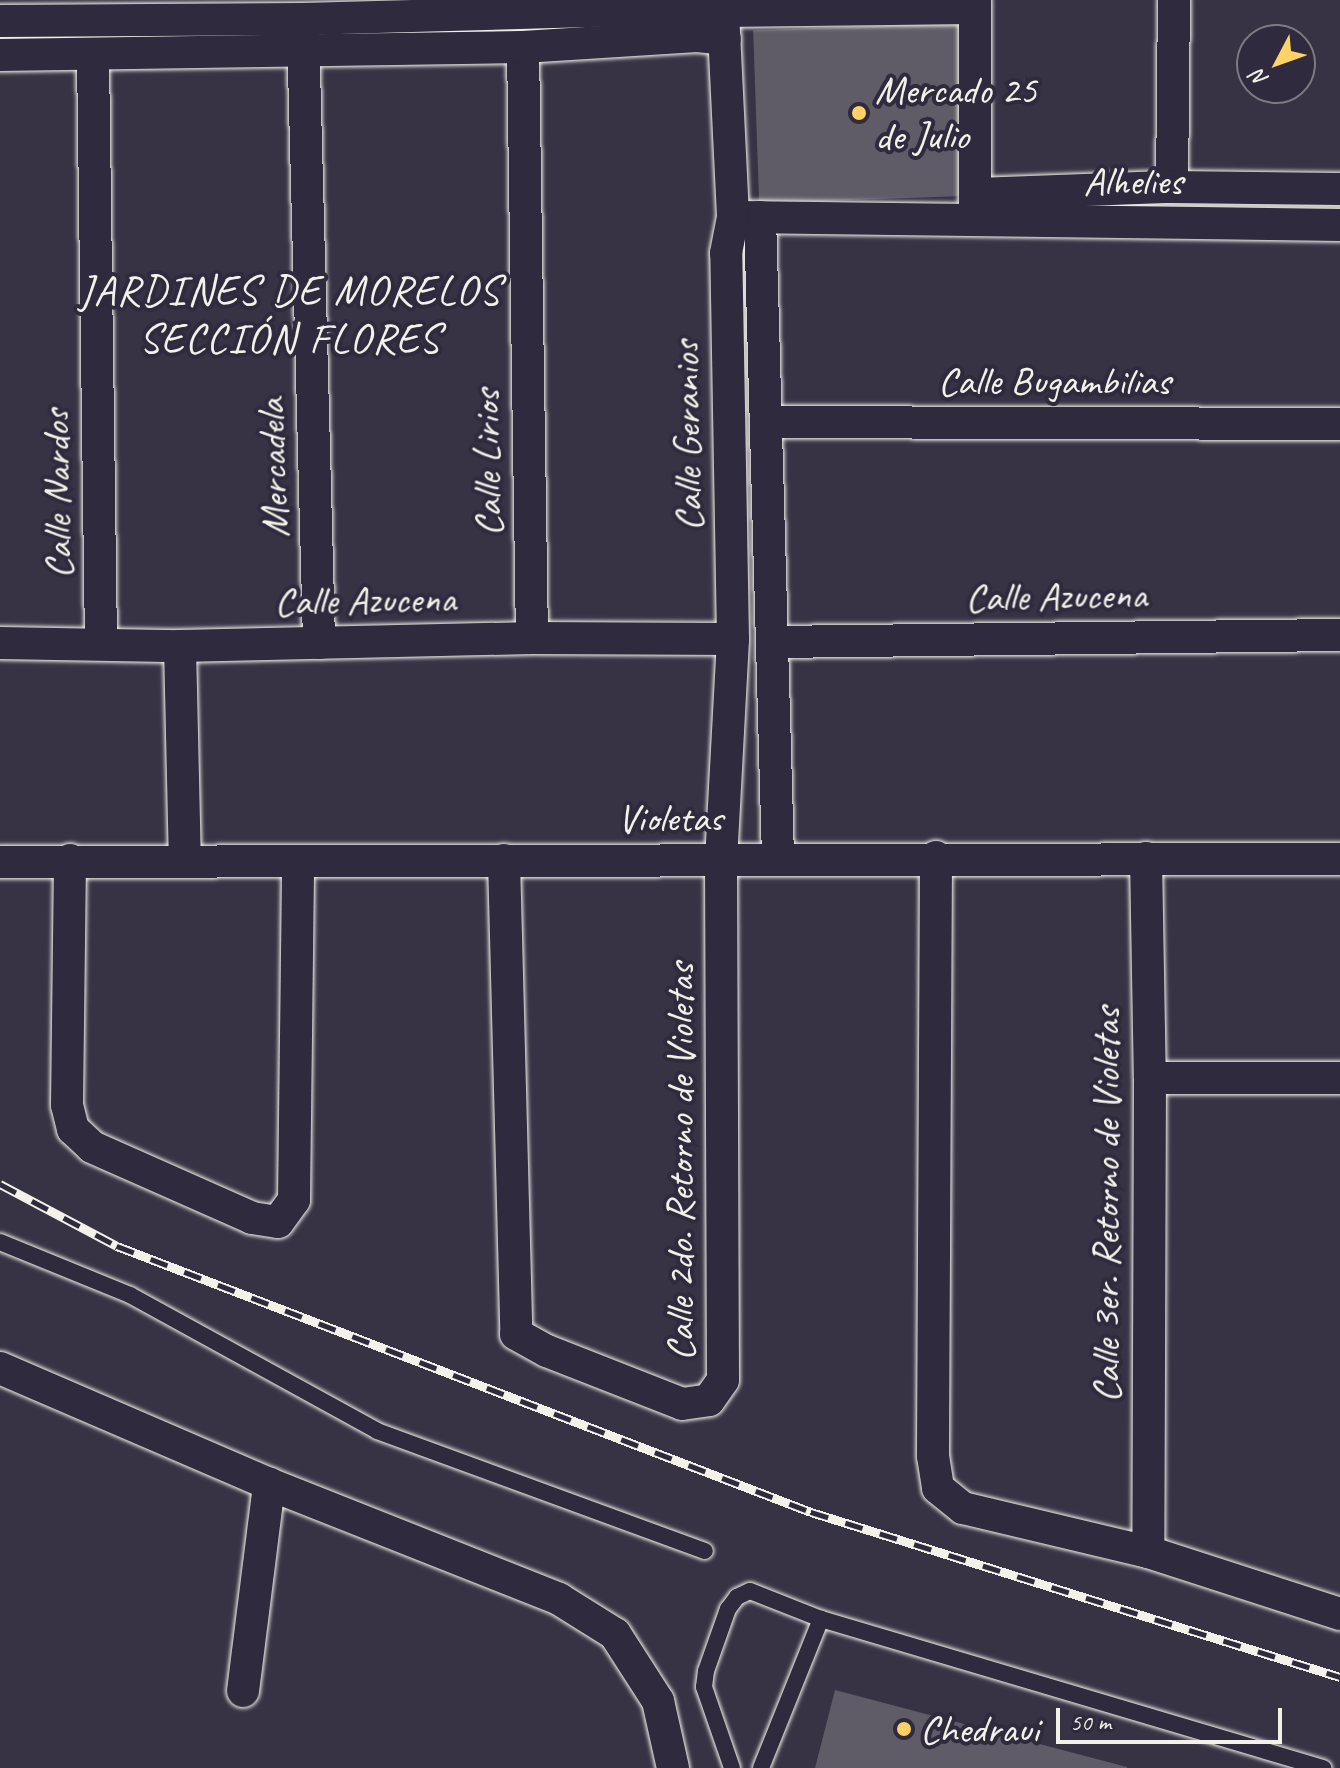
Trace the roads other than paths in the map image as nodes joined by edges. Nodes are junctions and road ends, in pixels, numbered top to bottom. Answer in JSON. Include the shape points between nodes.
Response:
{"nodes":[{"id":1,"x":1174,"y":0,"type":"edge"},
{"id":2,"x":934,"y":4,"type":"edge"},
{"id":3,"x":974,"y":4,"type":"edge"},
{"id":4,"x":303,"y":10,"type":"edge"},
{"id":5,"x":195,"y":20,"type":"junction"},
{"id":6,"x":0,"y":21,"type":"edge"},
{"id":7,"x":724,"y":25,"type":"junction"},
{"id":8,"x":523,"y":47,"type":"junction"},
{"id":9,"x":304,"y":51,"type":"junction"},
{"id":10,"x":198,"y":54,"type":"junction"},
{"id":11,"x":0,"y":55,"type":"edge"},
{"id":12,"x":93,"y":56,"type":"junction"},
{"id":13,"x":1172,"y":187,"type":"junction"},
{"id":14,"x":1280,"y":189,"type":"junction"},
{"id":15,"x":1340,"y":189,"type":"edge"},
{"id":16,"x":976,"y":206,"type":"junction"},
{"id":17,"x":746,"y":217,"type":"junction"},
{"id":18,"x":1280,"y":224,"type":"junction"},
{"id":19,"x":1340,"y":225,"type":"edge"},
{"id":20,"x":767,"y":422,"type":"junction"},
{"id":21,"x":1340,"y":424,"type":"edge"},
{"id":22,"x":770,"y":527,"type":"junction"},
{"id":23,"x":731,"y":530,"type":"junction"},
{"id":24,"x":1340,"y":635,"type":"edge"},
{"id":25,"x":532,"y":638,"type":"junction"},
{"id":26,"x":733,"y":639,"type":"junction"},
{"id":27,"x":101,"y":642,"type":"junction"},
{"id":28,"x":773,"y":642,"type":"junction"},
{"id":29,"x":0,"y":643,"type":"edge"},
{"id":30,"x":319,"y":643,"type":"junction"},
{"id":31,"x":180,"y":646,"type":"junction"},
{"id":32,"x":936,"y":857,"type":"junction"},
{"id":33,"x":778,"y":858,"type":"junction"},
{"id":34,"x":1146,"y":858,"type":"junction"},
{"id":35,"x":1340,"y":859,"type":"edge"},
{"id":36,"x":70,"y":860,"type":"junction"},
{"id":37,"x":504,"y":860,"type":"junction"},
{"id":38,"x":721,"y":861,"type":"junction"},
{"id":39,"x":0,"y":862,"type":"edge"},
{"id":40,"x":185,"y":862,"type":"junction"},
{"id":41,"x":298,"y":863,"type":"junction"},
{"id":42,"x":1150,"y":1078,"type":"junction"},
{"id":43,"x":1340,"y":1078,"type":"edge"},
{"id":44,"x":0,"y":1242,"type":"edge"},
{"id":45,"x":0,"y":1368,"type":"edge"},
{"id":46,"x":269,"y":1484,"type":"junction"},
{"id":47,"x":705,"y":1551,"type":"dead end"},
{"id":48,"x":1148,"y":1552,"type":"junction"},
{"id":49,"x":1340,"y":1614,"type":"edge"},
{"id":50,"x":821,"y":1619,"type":"junction"},
{"id":51,"x":243,"y":1691,"type":"dead end"},
{"id":52,"x":673,"y":1768,"type":"edge"},
{"id":53,"x":732,"y":1768,"type":"edge"},
{"id":54,"x":761,"y":1768,"type":"edge"},
{"id":55,"x":1323,"y":1768,"type":"edge"}],
"edges":[{"from":1,"to":13,"type":"street"},
{"from":2,"to":3,"type":"street"},
{"from":2,"to":7,"type":"street"},
{"from":3,"to":16,"type":"street"},
{"from":4,"to":5,"type":"street"},
{"from":4,"to":7,"type":"street","via":[[694,8]]},
{"from":4,"to":9,"type":"street","name":"Mercadela"},
{"from":5,"to":6,"type":"street"},
{"from":5,"to":10,"type":"street"},
{"from":7,"to":8,"type":"street","via":[[697,36]]},
{"from":7,"to":17,"type":"street","name":"Calle Geranios"},
{"from":8,"to":9,"type":"street"},
{"from":8,"to":25,"type":"street","name":"Calle Lirios"},
{"from":9,"to":10,"type":"street"},
{"from":9,"to":30,"type":"street","name":"Mercadela"},
{"from":10,"to":12,"type":"street"},
{"from":11,"to":12,"type":"street"},
{"from":12,"to":27,"type":"street","name":"Calle Nardos"},
{"from":13,"to":14,"type":"street"},
{"from":13,"to":16,"type":"street"},
{"from":14,"to":15,"type":"street"},
{"from":14,"to":18,"type":"street"},
{"from":16,"to":17,"type":"street","name":"Alhelies"},
{"from":16,"to":18,"type":"street","name":"Alhelies","via":[[1004,222]]},
{"from":17,"to":20,"type":"street","name":"Calle Geranios"},
{"from":17,"to":23,"type":"street","name":"Calle Geranios","via":[[726,253]]},
{"from":18,"to":19,"type":"street","name":"Alhelies"},
{"from":20,"to":21,"type":"street","name":"Calle Bugambilias"},
{"from":20,"to":22,"type":"street","name":"Calle Geranios"},
{"from":22,"to":23,"type":"street"},
{"from":22,"to":28,"type":"street","name":"Calle Geranios"},
{"from":23,"to":26,"type":"street","name":"Calle Geranios"},
{"from":24,"to":28,"type":"street","name":"Calle Azucena"},
{"from":25,"to":26,"type":"street","name":"Calle Azucena"},
{"from":25,"to":30,"type":"street","name":"Calle Azucena"},
{"from":26,"to":38,"type":"street","name":"Calle Geranios"},
{"from":27,"to":29,"type":"street","name":"Calle Azucena"},
{"from":27,"to":31,"type":"street","name":"Calle Azucena"},
{"from":28,"to":33,"type":"street","name":"Calle Geranios"},
{"from":30,"to":31,"type":"street","name":"Calle Azucena"},
{"from":31,"to":40,"type":"street"},
{"from":32,"to":33,"type":"street","name":"Violetas"},
{"from":32,"to":34,"type":"street","name":"Violetas"},
{"from":32,"to":48,"type":"street","via":[[933,1456],[938,1488],[963,1508]]},
{"from":33,"to":38,"type":"street","name":"Violetas"},
{"from":34,"to":35,"type":"street","name":"Violetas"},
{"from":34,"to":42,"type":"street","name":"Calle 3er. Retorno de Violetas"},
{"from":36,"to":39,"type":"street","name":"Violetas"},
{"from":36,"to":40,"type":"street","name":"Violetas"},
{"from":36,"to":41,"type":"street","via":[[67,1105],[73,1129],[92,1147],[252,1218],[278,1222],[294,1200]]},
{"from":37,"to":38,"type":"street","name":"Violetas"},
{"from":37,"to":38,"type":"street","name":"Calle 2do. Retorno de Violetas","via":[[516,1334],[682,1404],[709,1400],[723,1380]]},
{"from":37,"to":41,"type":"street","name":"Violetas"},
{"from":40,"to":41,"type":"street","name":"Violetas"},
{"from":42,"to":43,"type":"street"},
{"from":42,"to":48,"type":"street","name":"Calle 3er. Retorno de Violetas"},
{"from":44,"to":47,"type":"lane","via":[[130,1295],[377,1431]]},
{"from":45,"to":46,"type":"street"},
{"from":46,"to":51,"type":"street"},
{"from":46,"to":52,"type":"street","via":[[559,1599],[615,1634],[658,1701]]},
{"from":48,"to":49,"type":"street"},
{"from":50,"to":53,"type":"lane","via":[[750,1591],[728,1609],[704,1687]]},
{"from":50,"to":54,"type":"lane"},
{"from":50,"to":55,"type":"lane"}]}
